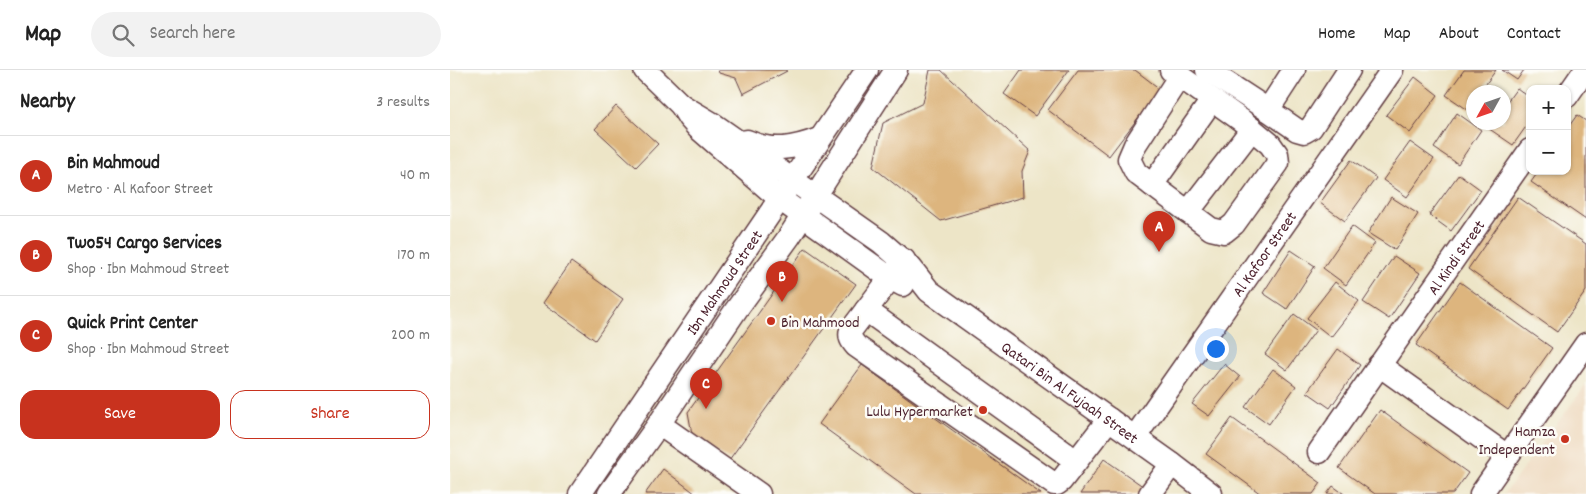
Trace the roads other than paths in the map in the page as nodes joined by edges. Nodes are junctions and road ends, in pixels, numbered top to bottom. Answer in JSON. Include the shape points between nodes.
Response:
{"nodes":[{"id":1,"x":645,"y":70,"type":"edge"},
{"id":2,"x":867,"y":70,"type":"edge"},
{"id":3,"x":896,"y":70,"type":"edge"},
{"id":4,"x":1294,"y":70,"type":"edge"},
{"id":5,"x":1349,"y":70,"type":"edge"},
{"id":6,"x":1392,"y":70,"type":"edge"},
{"id":7,"x":1586,"y":70,"type":"edge"},
{"id":8,"x":1175,"y":73,"type":"edge"},
{"id":9,"x":1222,"y":74,"type":"edge"},
{"id":10,"x":1571,"y":91,"type":"edge"},
{"id":11,"x":1212,"y":100,"type":"junction"},
{"id":12,"x":681,"y":104,"type":"junction"},
{"id":13,"x":1262,"y":105,"type":"junction"},
{"id":14,"x":713,"y":124,"type":"junction"},
{"id":15,"x":1247,"y":124,"type":"junction"},
{"id":16,"x":819,"y":139,"type":"junction"},
{"id":17,"x":1526,"y":156,"type":"edge"},
{"id":18,"x":1152,"y":185,"type":"junction"},
{"id":19,"x":786,"y":190,"type":"junction"},
{"id":20,"x":809,"y":207,"type":"junction"},
{"id":21,"x":1188,"y":212,"type":"junction"},
{"id":22,"x":897,"y":269,"type":"junction"},
{"id":23,"x":866,"y":310,"type":"junction"},
{"id":24,"x":1586,"y":344,"type":"edge"},
{"id":25,"x":1379,"y":365,"type":"junction"},
{"id":26,"x":1109,"y":419,"type":"junction"},
{"id":27,"x":660,"y":424,"type":"junction"},
{"id":28,"x":1135,"y":437,"type":"junction"},
{"id":29,"x":1319,"y":452,"type":"dead end"},
{"id":30,"x":1507,"y":456,"type":"junction"},
{"id":31,"x":1076,"y":461,"type":"junction"},
{"id":32,"x":1172,"y":464,"type":"junction"},
{"id":33,"x":580,"y":494,"type":"edge"},
{"id":34,"x":609,"y":494,"type":"edge"},
{"id":35,"x":759,"y":494,"type":"edge"},
{"id":36,"x":1150,"y":494,"type":"edge"},
{"id":37,"x":1211,"y":494,"type":"edge"},
{"id":38,"x":1481,"y":494,"type":"edge"}],
"edges":[{"from":1,"to":12,"type":"street","name":"Qatari Bin Al Fujaah Street"},
{"from":2,"to":16,"type":"street","name":"Ibn Mahmoud Street"},
{"from":3,"to":20,"type":"street","name":"Ibn Mahmoud Street"},
{"from":4,"to":13,"type":"street"},
{"from":5,"to":13,"type":"street","via":[[1311,128],[1304,132]]},
{"from":6,"to":28,"type":"street","name":"Al Kafoor Street"},
{"from":7,"to":10,"type":"street"},
{"from":8,"to":11,"type":"street"},
{"from":8,"to":18,"type":"street","via":[[1129,159],[1136,173]]},
{"from":9,"to":13,"type":"street"},
{"from":11,"to":15,"type":"street"},
{"from":11,"to":18,"type":"street"},
{"from":12,"to":14,"type":"street","name":"Qatari Bin Al Fujaah Street"},
{"from":12,"to":19,"type":"street","name":"Qatari Bin Al Fujaah Street","via":[[698,128]]},
{"from":13,"to":15,"type":"street"},
{"from":14,"to":16,"type":"street","via":[[755,145],[772,149],[800,146]]},
{"from":14,"to":19,"type":"street","name":"Qatari Bin Al Fujaah Street"},
{"from":15,"to":21,"type":"street"},
{"from":15,"to":21,"type":"street","via":[[1270,144],[1277,154],[1278,163],[1234,224],[1224,232],[1211,228]]},
{"from":16,"to":19,"type":"street","name":"Ibn Mahmoud Street"},
{"from":17,"to":25,"type":"street","name":"Al Kindi Street"},
{"from":18,"to":21,"type":"street"},
{"from":19,"to":20,"type":"street","name":"Qatari Bin Al Fujaah Street"},
{"from":19,"to":33,"type":"street","name":"Ibn Mahmoud Street"},
{"from":20,"to":22,"type":"street","name":"Qatari Bin Al Fujaah Street","via":[[881,242]]},
{"from":20,"to":27,"type":"street","name":"Ibn Mahmoud Street"},
{"from":22,"to":23,"type":"street"},
{"from":22,"to":26,"type":"street","name":"Qatari Bin Al Fujaah Street","via":[[901,284],[929,291]]},
{"from":23,"to":31,"type":"street"},
{"from":23,"to":31,"type":"street","via":[[850,336],[860,349],[1054,484],[1061,481]]},
{"from":24,"to":30,"type":"street"},
{"from":25,"to":29,"type":"street","name":"Al Kindi Street"},
{"from":25,"to":30,"type":"street"},
{"from":26,"to":28,"type":"street","name":"Qatari Bin Al Fujaah Street"},
{"from":26,"to":31,"type":"street"},
{"from":27,"to":34,"type":"street","name":"Ibn Mahmoud Street"},
{"from":27,"to":35,"type":"street"},
{"from":28,"to":32,"type":"street","name":"Qatari Bin Al Fujaah Street"},
{"from":30,"to":38,"type":"street"},
{"from":32,"to":36,"type":"street"},
{"from":32,"to":37,"type":"street","name":"Qatari Bin Al Fujaah Street"}]}
